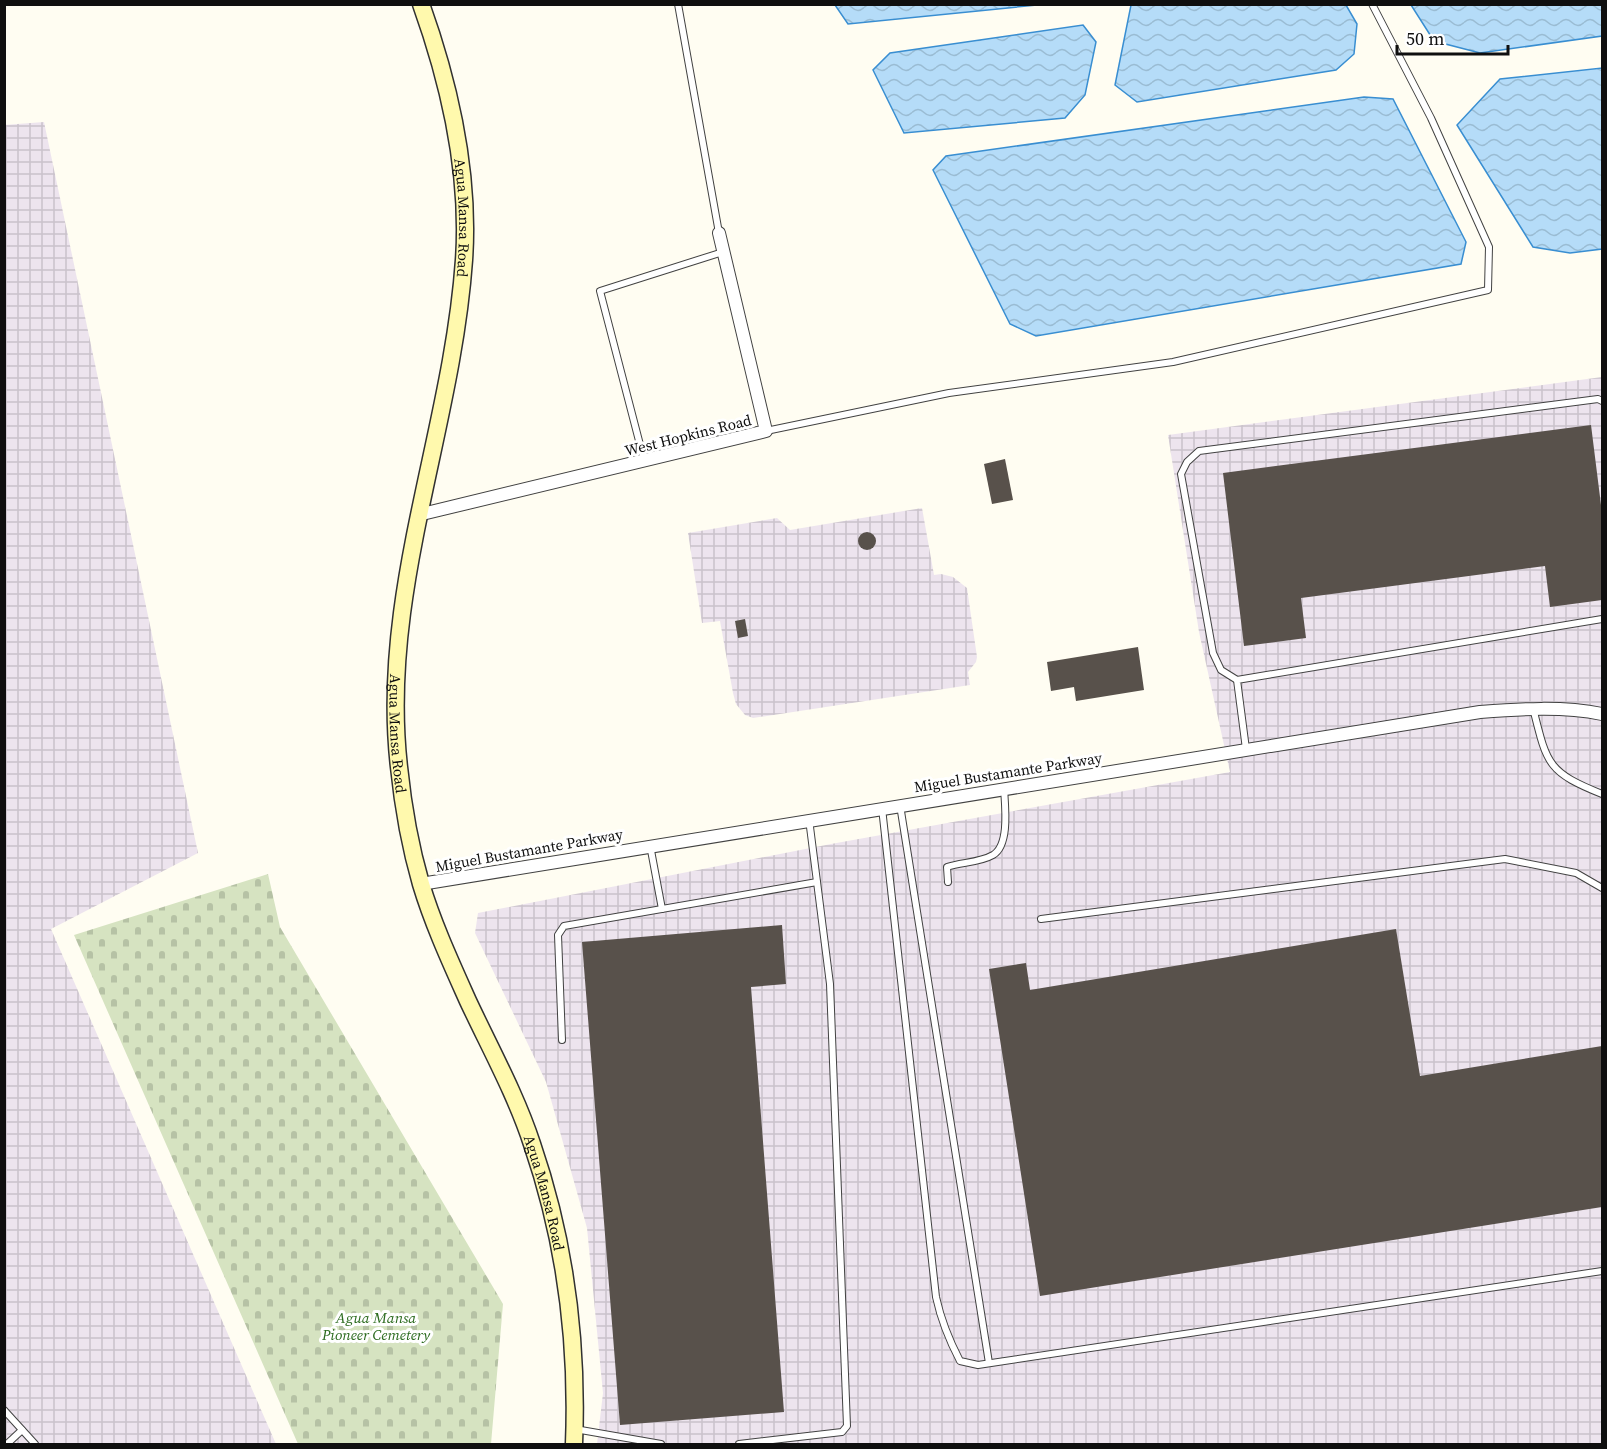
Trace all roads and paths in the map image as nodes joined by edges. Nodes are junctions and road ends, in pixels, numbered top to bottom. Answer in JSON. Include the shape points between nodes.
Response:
{"nodes":[{"id":1,"x":421,"y":4,"type":"edge"},
{"id":2,"x":678,"y":4,"type":"edge"},
{"id":3,"x":1372,"y":4,"type":"edge"},
{"id":4,"x":719,"y":233,"type":"joint"},
{"id":5,"x":723,"y":252,"type":"junction"},
{"id":6,"x":1602,"y":401,"type":"edge"},
{"id":7,"x":766,"y":431,"type":"junction"},
{"id":8,"x":644,"y":460,"type":"junction"},
{"id":9,"x":418,"y":515,"type":"junction"},
{"id":10,"x":1602,"y":620,"type":"edge"},
{"id":11,"x":1237,"y":680,"type":"junction"},
{"id":12,"x":1532,"y":708,"type":"junction"},
{"id":13,"x":1602,"y":714,"type":"edge"},
{"id":14,"x":1246,"y":749,"type":"junction"},
{"id":15,"x":1004,"y":788,"type":"junction"},
{"id":16,"x":1602,"y":794,"type":"edge"},
{"id":17,"x":900,"y":805,"type":"junction"},
{"id":18,"x":882,"y":807,"type":"junction"},
{"id":19,"x":809,"y":819,"type":"junction"},
{"id":20,"x":650,"y":845,"type":"junction"},
{"id":21,"x":817,"y":882,"type":"junction"},
{"id":22,"x":948,"y":882,"type":"dead end"},
{"id":23,"x":421,"y":884,"type":"junction"},
{"id":24,"x":1602,"y":888,"type":"edge"},
{"id":25,"x":662,"y":909,"type":"junction"},
{"id":26,"x":1041,"y":919,"type":"dead end"},
{"id":27,"x":562,"y":1040,"type":"dead end"},
{"id":28,"x":1602,"y":1271,"type":"edge"},
{"id":29,"x":989,"y":1364,"type":"junction"},
{"id":30,"x":4,"y":1410,"type":"edge"},
{"id":31,"x":22,"y":1430,"type":"junction"},
{"id":32,"x":574,"y":1437,"type":"edge"},
{"id":33,"x":7,"y":1444,"type":"edge"},
{"id":34,"x":35,"y":1444,"type":"edge"},
{"id":35,"x":661,"y":1444,"type":"edge"},
{"id":36,"x":739,"y":1444,"type":"edge"}],
"edges":[{"from":1,"to":9,"type":"main road","name":"Agua Mansa Road","via":[[447,84],[453,119],[462,183],[464,258],[444,404]]},
{"from":2,"to":4,"type":"lane"},
{"from":3,"to":7,"type":"lane","via":[[1431,118],[1489,247],[1488,290],[1173,362],[949,393]]},
{"from":4,"to":5,"type":"street","name":"West Hopkins Road"},
{"from":5,"to":7,"type":"street","name":"West Hopkins Road"},
{"from":5,"to":8,"type":"lane","via":[[600,291]]},
{"from":6,"to":11,"type":"lane","via":[[1199,451],[1181,474],[1213,653],[1221,670]]},
{"from":7,"to":8,"type":"street","name":"West Hopkins Road"},
{"from":8,"to":9,"type":"street","name":"West Hopkins Road"},
{"from":9,"to":23,"type":"main road","name":"Agua Mansa Road","via":[[399,623],[395,695],[398,764]]},
{"from":10,"to":11,"type":"lane"},
{"from":11,"to":14,"type":"lane"},
{"from":12,"to":13,"type":"street","name":"Miguel Bustamante Parkway"},
{"from":12,"to":14,"type":"street","name":"Miguel Bustamante Parkway","via":[[1469,713]]},
{"from":12,"to":16,"type":"lane","via":[[1550,764],[1574,782]]},
{"from":14,"to":15,"type":"street","name":"Miguel Bustamante Parkway"},
{"from":15,"to":17,"type":"street","name":"Miguel Bustamante Parkway"},
{"from":15,"to":22,"type":"lane","via":[[1005,830],[1001,847],[993,855],[947,867]]},
{"from":17,"to":18,"type":"street","name":"Miguel Bustamante Parkway"},
{"from":17,"to":29,"type":"lane"},
{"from":18,"to":19,"type":"street","name":"Miguel Bustamante Parkway"},
{"from":18,"to":29,"type":"lane","via":[[936,1297],[960,1361]]},
{"from":19,"to":20,"type":"street","name":"Miguel Bustamante Parkway"},
{"from":19,"to":21,"type":"lane"},
{"from":20,"to":23,"type":"street","name":"Miguel Bustamante Parkway"},
{"from":20,"to":25,"type":"lane"},
{"from":21,"to":25,"type":"lane"},
{"from":21,"to":36,"type":"lane","via":[[830,984],[847,1426],[842,1432]]},
{"from":23,"to":32,"type":"main road","name":"Agua Mansa Road","via":[[531,1141],[557,1229],[566,1280]]},
{"from":24,"to":26,"type":"lane","via":[[1576,873],[1505,859]]},
{"from":25,"to":27,"type":"lane","via":[[564,926],[560,930]]},
{"from":28,"to":29,"type":"lane"},
{"from":30,"to":31,"type":"lane"},
{"from":31,"to":33,"type":"lane"},
{"from":31,"to":34,"type":"lane"},
{"from":32,"to":35,"type":"lane"}]}
